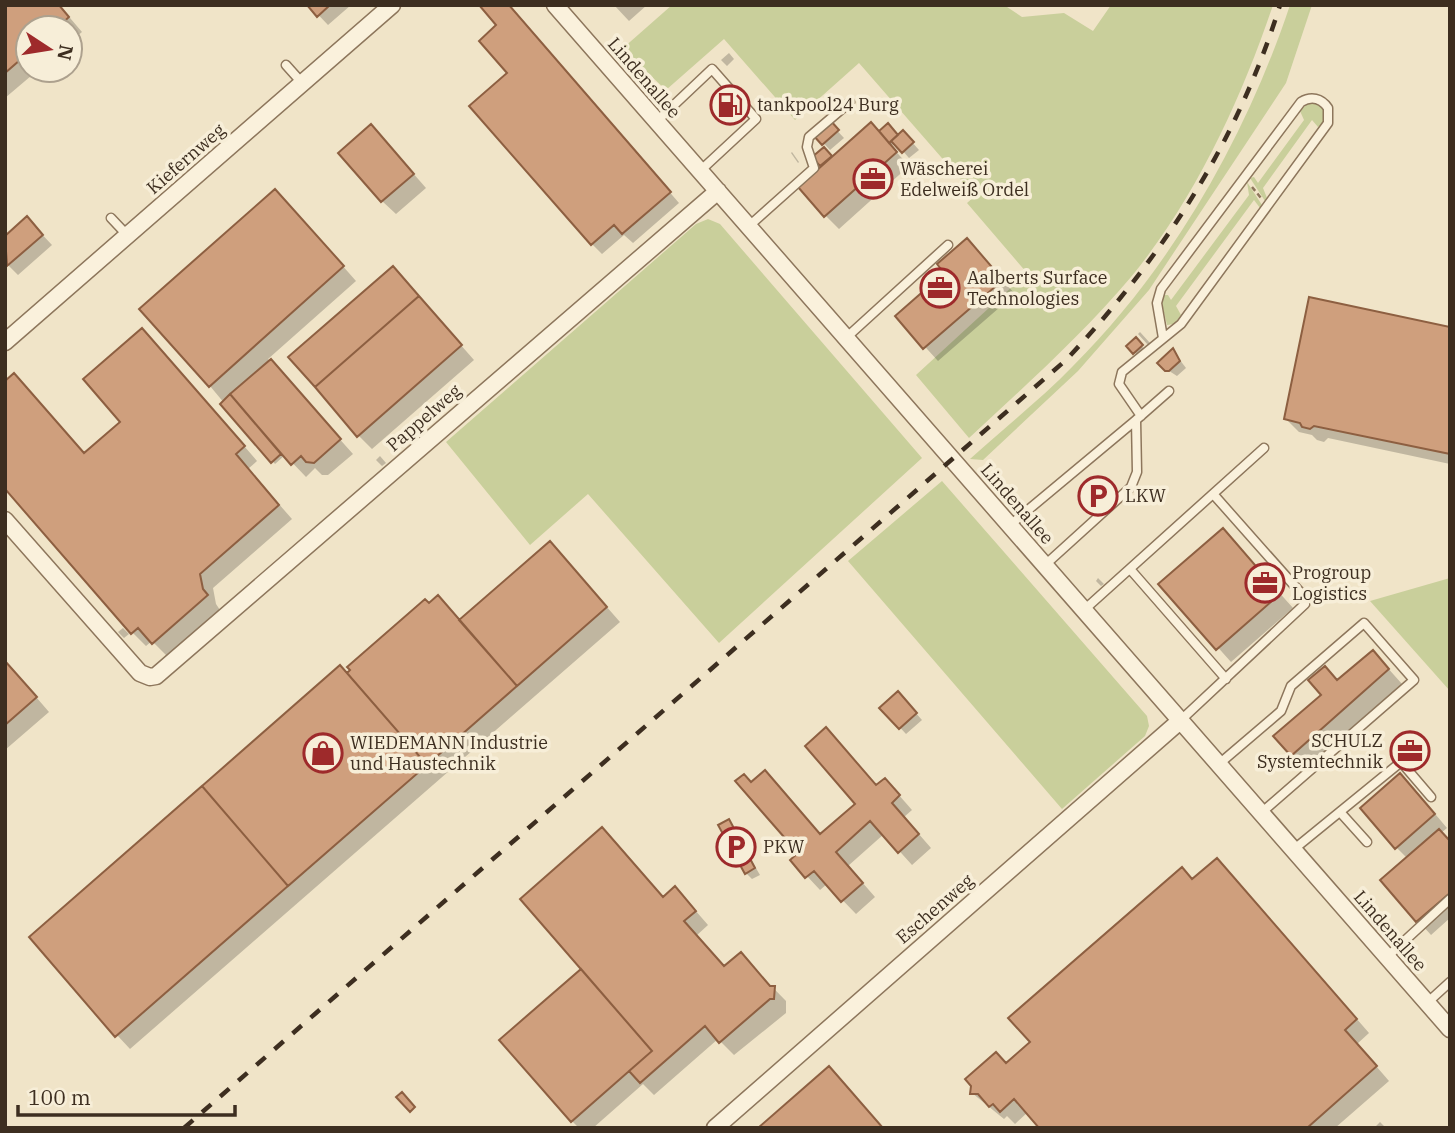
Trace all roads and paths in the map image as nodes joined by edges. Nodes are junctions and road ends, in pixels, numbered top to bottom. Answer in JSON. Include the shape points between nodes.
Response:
{"nodes":[{"id":1,"x":392,"y":5,"type":"edge"},
{"id":2,"x":555,"y":5,"type":"edge"},
{"id":3,"x":286,"y":65,"type":"dead end"},
{"id":4,"x":303,"y":83,"type":"junction"},
{"id":5,"x":850,"y":102,"type":"dead end"},
{"id":6,"x":657,"y":121,"type":"junction"},
{"id":7,"x":700,"y":171,"type":"junction"},
{"id":8,"x":1246,"y":175,"type":"junction"},
{"id":9,"x":718,"y":191,"type":"junction"},
{"id":10,"x":1266,"y":207,"type":"junction"},
{"id":11,"x":111,"y":218,"type":"dead end"},
{"id":12,"x":749,"y":226,"type":"junction"},
{"id":13,"x":128,"y":236,"type":"junction"},
{"id":14,"x":948,"y":245,"type":"dead end"},
{"id":15,"x":848,"y":337,"type":"junction"},
{"id":16,"x":1163,"y":338,"type":"junction"},
{"id":17,"x":5,"y":342,"type":"edge"},
{"id":18,"x":1169,"y":391,"type":"dead end"},
{"id":19,"x":1139,"y":418,"type":"junction"},
{"id":20,"x":1264,"y":448,"type":"dead end"},
{"id":21,"x":1214,"y":495,"type":"junction"},
{"id":22,"x":5,"y":520,"type":"edge"},
{"id":23,"x":1010,"y":525,"type":"junction"},
{"id":24,"x":1045,"y":565,"type":"junction"},
{"id":25,"x":1130,"y":569,"type":"junction"},
{"id":26,"x":1084,"y":610,"type":"junction"},
{"id":27,"x":1226,"y":679,"type":"junction"},
{"id":28,"x":1181,"y":720,"type":"junction"},
{"id":29,"x":1219,"y":764,"type":"junction"},
{"id":30,"x":1431,"y":797,"type":"dead end"},
{"id":31,"x":1340,"y":812,"type":"junction"},
{"id":32,"x":1261,"y":813,"type":"junction"},
{"id":33,"x":1367,"y":842,"type":"dead end"},
{"id":34,"x":1293,"y":850,"type":"junction"},
{"id":35,"x":1450,"y":899,"type":"edge"},
{"id":36,"x":1387,"y":957,"type":"junction"},
{"id":37,"x":1450,"y":982,"type":"edge"},
{"id":38,"x":1427,"y":1003,"type":"junction"},
{"id":39,"x":1450,"y":1029,"type":"edge"},
{"id":40,"x":715,"y":1128,"type":"edge"}],
"edges":[{"from":1,"to":4,"type":"street","name":"Kiefernweg"},
{"from":2,"to":6,"type":"street","name":"Lindenallee"},
{"from":3,"to":4,"type":"lane"},
{"from":4,"to":13,"type":"street","name":"Kiefernweg"},
{"from":5,"to":12,"type":"lane","via":[[809,137],[807,147],[814,168]]},
{"from":6,"to":7,"type":"street","name":"Lindenallee"},
{"from":6,"to":7,"type":"lane","via":[[712,69],[756,119]]},
{"from":7,"to":9,"type":"street","name":"Lindenallee"},
{"from":8,"to":10,"type":"path"},
{"from":8,"to":10,"type":"lane","via":[[1301,102],[1317,98],[1325,104],[1328,123]]},
{"from":8,"to":16,"type":"lane","via":[[1159,293]]},
{"from":9,"to":12,"type":"street","name":"Lindenallee"},
{"from":9,"to":22,"type":"street","name":"Pappelweg","via":[[156,676],[139,673]]},
{"from":10,"to":16,"type":"lane","via":[[1181,324]]},
{"from":11,"to":13,"type":"lane"},
{"from":12,"to":15,"type":"street","name":"Lindenallee"},
{"from":13,"to":17,"type":"street","name":"Kiefernweg"},
{"from":14,"to":15,"type":"lane"},
{"from":15,"to":23,"type":"street","name":"Lindenallee"},
{"from":16,"to":19,"type":"lane","via":[[1120,376],[1121,388]]},
{"from":18,"to":19,"type":"lane"},
{"from":19,"to":23,"type":"lane"},
{"from":19,"to":24,"type":"lane","via":[[1137,472],[1131,487]]},
{"from":20,"to":21,"type":"lane"},
{"from":21,"to":25,"type":"lane"},
{"from":21,"to":27,"type":"lane","via":[[1300,592],[1305,604]]},
{"from":23,"to":24,"type":"street","name":"Lindenallee"},
{"from":24,"to":26,"type":"street","name":"Lindenallee"},
{"from":25,"to":26,"type":"lane"},
{"from":25,"to":27,"type":"lane"},
{"from":26,"to":28,"type":"street","name":"Lindenallee"},
{"from":27,"to":28,"type":"lane"},
{"from":28,"to":29,"type":"street","name":"Lindenallee"},
{"from":28,"to":40,"type":"street","name":"Eschenweg"},
{"from":29,"to":32,"type":"street","name":"Lindenallee"},
{"from":29,"to":32,"type":"lane","via":[[1281,711],[1291,686],[1364,622],[1414,680]]},
{"from":30,"to":31,"type":"lane","via":[[1401,762]]},
{"from":31,"to":33,"type":"lane"},
{"from":31,"to":34,"type":"lane"},
{"from":32,"to":34,"type":"street","name":"Lindenallee"},
{"from":34,"to":36,"type":"street","name":"Lindenallee"},
{"from":35,"to":36,"type":"lane"},
{"from":36,"to":38,"type":"street","name":"Lindenallee"},
{"from":37,"to":38,"type":"lane"},
{"from":38,"to":39,"type":"street","name":"Lindenallee"}]}
